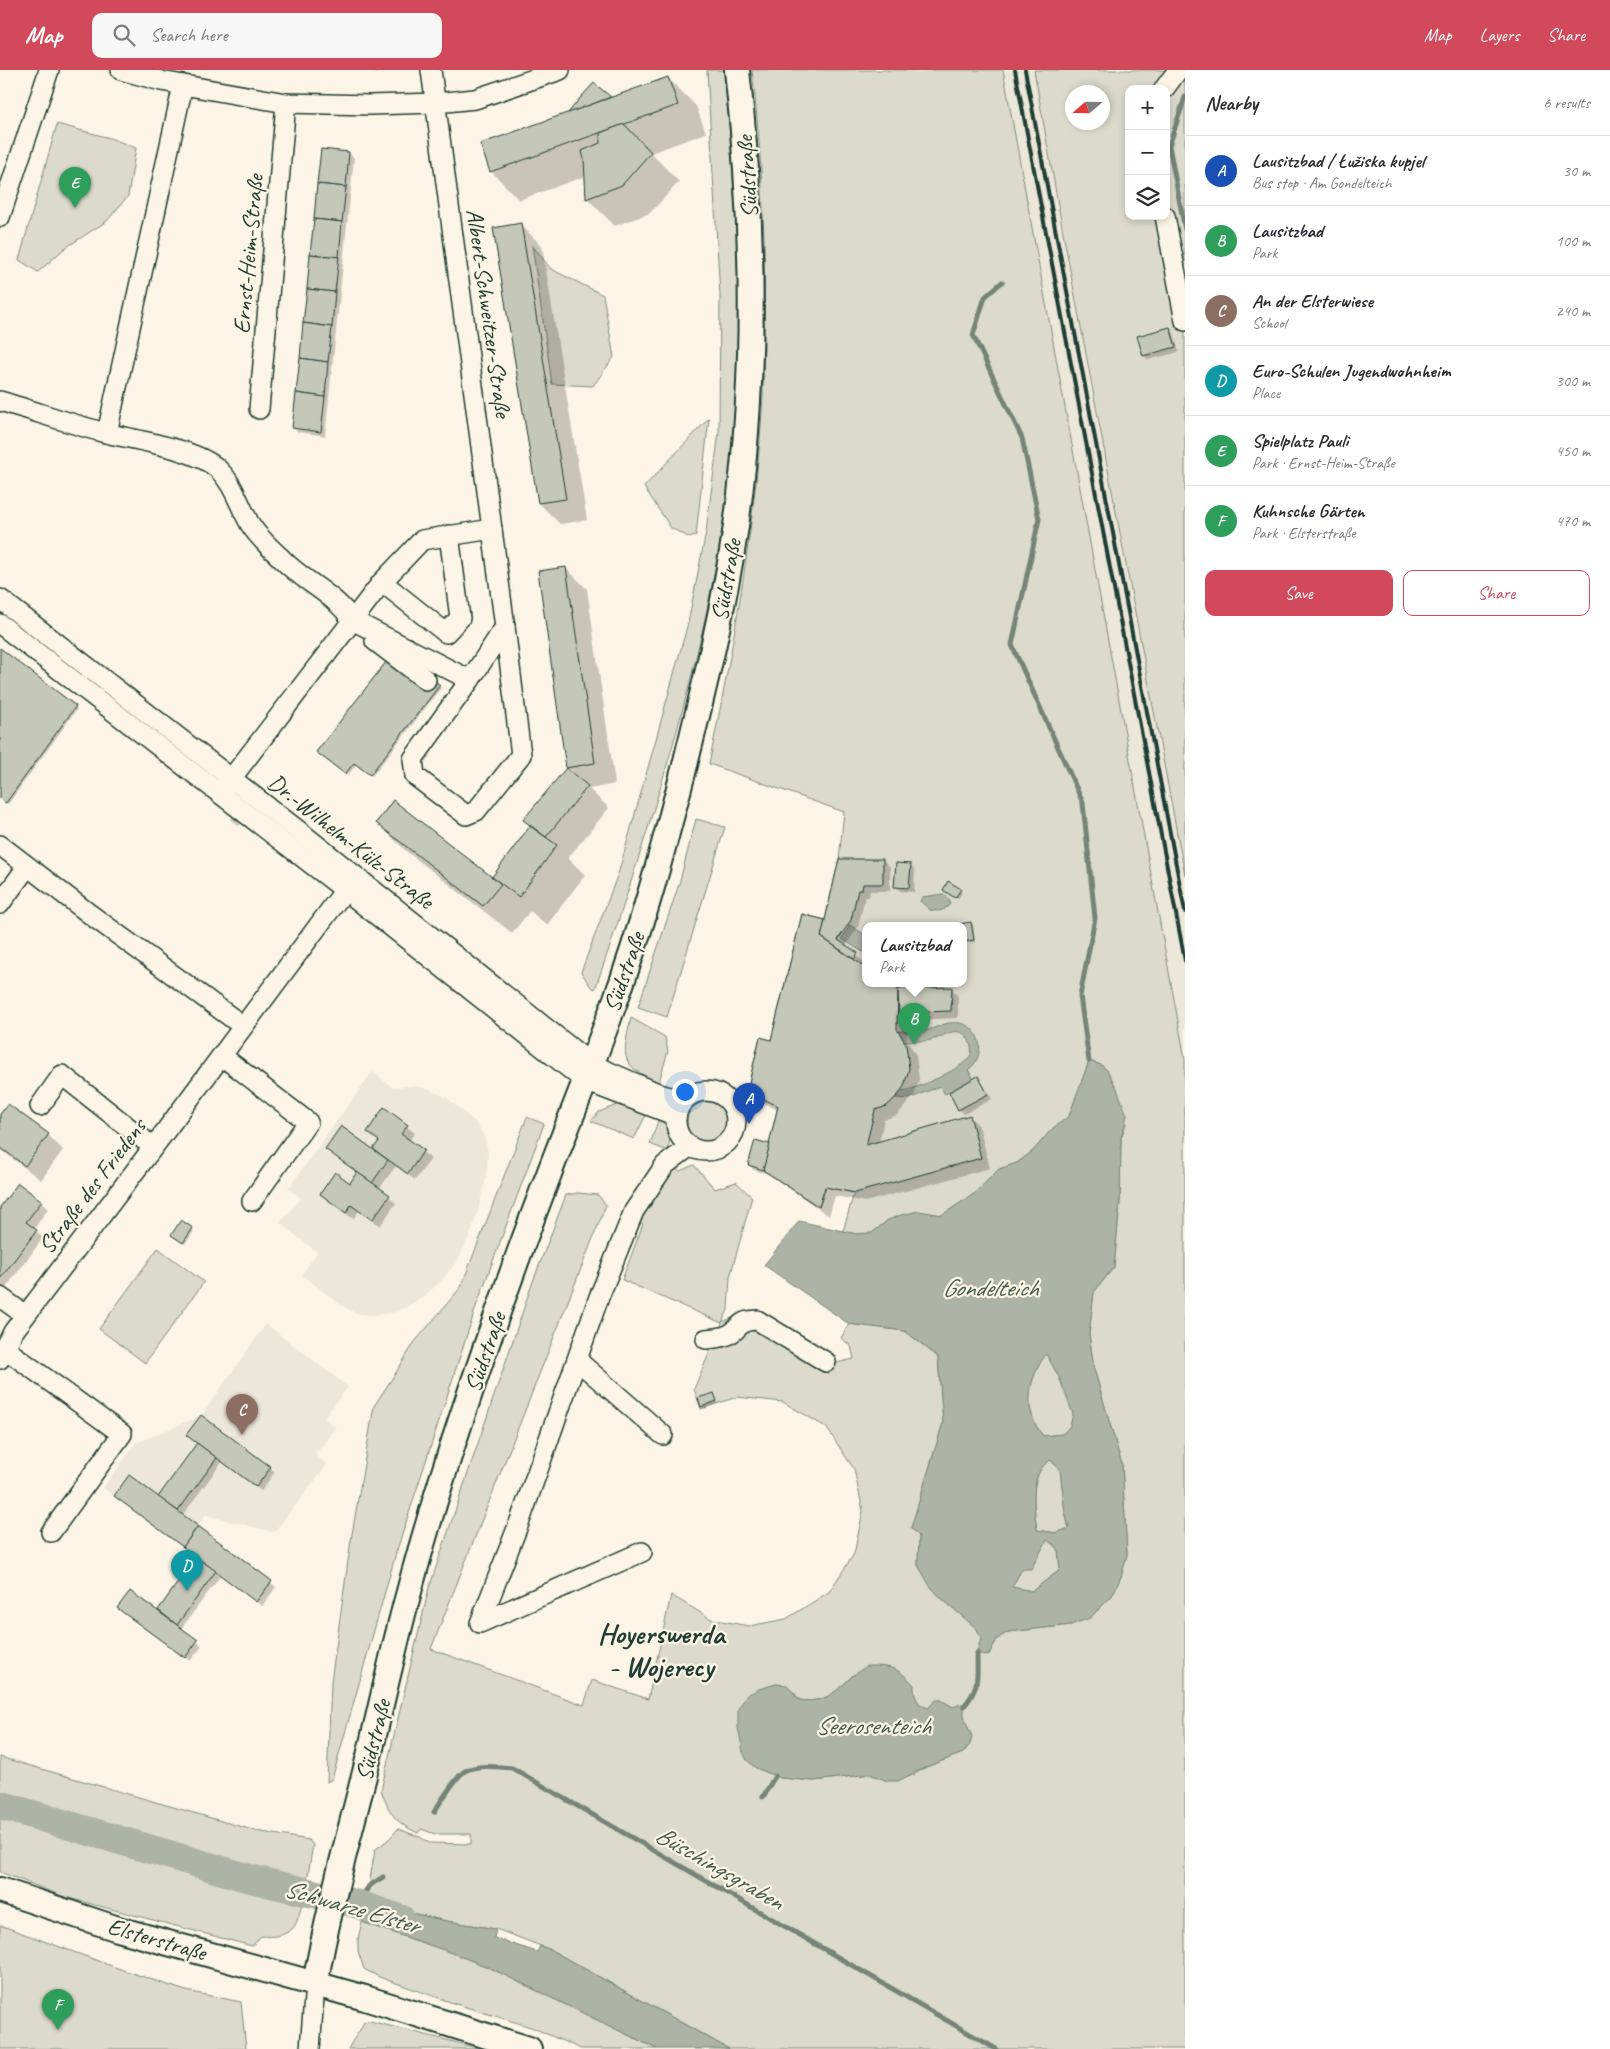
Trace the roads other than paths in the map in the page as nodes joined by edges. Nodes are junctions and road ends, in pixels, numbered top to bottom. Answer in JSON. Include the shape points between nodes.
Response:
{"nodes":[{"id":1,"x":49,"y":70,"type":"edge"},
{"id":2,"x":121,"y":70,"type":"edge"},
{"id":3,"x":431,"y":70,"type":"edge"},
{"id":4,"x":560,"y":70,"type":"edge"},
{"id":5,"x":737,"y":70,"type":"edge"},
{"id":6,"x":1178,"y":70,"type":"edge"},
{"id":7,"x":150,"y":74,"type":"edge"},
{"id":8,"x":183,"y":85,"type":"junction"},
{"id":9,"x":1167,"y":85,"type":"edge"},
{"id":10,"x":286,"y":103,"type":"junction"},
{"id":11,"x":436,"y":103,"type":"junction"},
{"id":12,"x":0,"y":217,"type":"edge"},
{"id":13,"x":1166,"y":220,"type":"edge"},
{"id":14,"x":1185,"y":321,"type":"edge"},
{"id":15,"x":0,"y":401,"type":"edge"},
{"id":16,"x":259,"y":409,"type":"dead end"},
{"id":17,"x":107,"y":433,"type":"junction"},
{"id":18,"x":492,"y":530,"type":"junction"},
{"id":19,"x":449,"y":535,"type":"junction"},
{"id":20,"x":382,"y":582,"type":"junction"},
{"id":21,"x":0,"y":599,"type":"edge"},
{"id":22,"x":351,"y":622,"type":"junction"},
{"id":23,"x":0,"y":624,"type":"edge"},
{"id":24,"x":505,"y":627,"type":"junction"},
{"id":25,"x":426,"y":680,"type":"dead end"},
{"id":26,"x":470,"y":680,"type":"junction"},
{"id":27,"x":231,"y":779,"type":"junction"},
{"id":28,"x":219,"y":794,"type":"junction"},
{"id":29,"x":0,"y":845,"type":"edge"},
{"id":30,"x":27,"y":867,"type":"junction"},
{"id":31,"x":345,"y":890,"type":"junction"},
{"id":32,"x":0,"y":904,"type":"edge"},
{"id":33,"x":244,"y":1026,"type":"junction"},
{"id":34,"x":222,"y":1056,"type":"junction"},
{"id":35,"x":588,"y":1072,"type":"junction"},
{"id":36,"x":40,"y":1106,"type":"dead end"},
{"id":37,"x":680,"y":1109,"type":"junction"},
{"id":38,"x":153,"y":1147,"type":"junction"},
{"id":39,"x":688,"y":1147,"type":"junction"},
{"id":40,"x":252,"y":1201,"type":"dead end"},
{"id":41,"x":0,"y":1297,"type":"edge"},
{"id":42,"x":25,"y":1315,"type":"junction"},
{"id":43,"x":706,"y":1338,"type":"dead end"},
{"id":44,"x":2,"y":1354,"type":"edge"},
{"id":45,"x":578,"y":1361,"type":"junction"},
{"id":46,"x":826,"y":1362,"type":"dead end"},
{"id":47,"x":663,"y":1435,"type":"dead end"},
{"id":48,"x":52,"y":1532,"type":"dead end"},
{"id":49,"x":642,"y":1552,"type":"dead end"},
{"id":50,"x":0,"y":1890,"type":"edge"},
{"id":51,"x":315,"y":1984,"type":"junction"},
{"id":52,"x":310,"y":2049,"type":"edge"},
{"id":53,"x":529,"y":2049,"type":"edge"}],
"edges":[{"from":1,"to":12,"type":"street"},
{"from":2,"to":7,"type":"street"},
{"from":3,"to":11,"type":"street","name":"Albert-Schweitzer-Straße"},
{"from":4,"to":11,"type":"street","via":[[475,99]]},
{"from":5,"to":35,"type":"main road","name":"Südstraße","via":[[750,220],[750,292],[748,390],[736,525],[714,648],[660,861],[614,1004]]},
{"from":6,"to":9,"type":"street"},
{"from":7,"to":8,"type":"street"},
{"from":8,"to":10,"type":"street"},
{"from":8,"to":17,"type":"street"},
{"from":10,"to":11,"type":"street"},
{"from":10,"to":16,"type":"street","name":"Ernst-Heim-Straße"},
{"from":11,"to":18,"type":"street","name":"Albert-Schweitzer-Straße"},
{"from":13,"to":14,"type":"street"},
{"from":15,"to":17,"type":"street"},
{"from":17,"to":22,"type":"street","via":[[201,458],[216,467],[230,482],[250,525],[262,539],[286,564],[342,607]]},
{"from":18,"to":19,"type":"street"},
{"from":18,"to":24,"type":"street","name":"Albert-Schweitzer-Straße"},
{"from":19,"to":20,"type":"street","via":[[422,540]]},
{"from":19,"to":20,"type":"street","via":[[460,618],[446,633]]},
{"from":20,"to":22,"type":"street"},
{"from":21,"to":27,"type":"street","name":"Dr.-Wilhelm-Külz-Straße"},
{"from":22,"to":25,"type":"street"},
{"from":22,"to":26,"type":"street"},
{"from":22,"to":27,"type":"street"},
{"from":23,"to":28,"type":"street","name":"Dr.-Wilhelm-Külz-Straße"},
{"from":24,"to":26,"type":"street","name":"Albert-Schweitzer-Straße"},
{"from":24,"to":26,"type":"street","name":"Albert-Schweitzer-Straße","via":[[521,755],[476,811],[466,815],[415,776],[412,759]]},
{"from":27,"to":28,"type":"street"},
{"from":27,"to":35,"type":"street","name":"Dr.-Wilhelm-Külz-Straße","via":[[517,1003]]},
{"from":28,"to":31,"type":"street","name":"Dr.-Wilhelm-Külz-Straße"},
{"from":29,"to":30,"type":"street"},
{"from":30,"to":32,"type":"street"},
{"from":30,"to":33,"type":"street"},
{"from":31,"to":33,"type":"street","name":"Straße des Friedens"},
{"from":31,"to":35,"type":"street","name":"Dr.-Wilhelm-Külz-Straße"},
{"from":33,"to":34,"type":"street","name":"Straße des Friedens"},
{"from":34,"to":38,"type":"street","name":"Straße des Friedens"},
{"from":34,"to":40,"type":"street","via":[[308,1122]]},
{"from":35,"to":37,"type":"street","name":"Dr.-Wilhelm-Külz-Straße","via":[[660,1094]]},
{"from":35,"to":51,"type":"main road","name":"Südstraße","via":[[511,1274],[410,1585]]},
{"from":36,"to":38,"type":"street","via":[[62,1075]]},
{"from":37,"to":39,"type":"street","via":[[676,1128]]},
{"from":37,"to":39,"type":"street","via":[[694,1094],[706,1091],[720,1094],[736,1114],[735,1133],[722,1148],[710,1152]]},
{"from":38,"to":42,"type":"street","name":"Straße des Friedens"},
{"from":39,"to":45,"type":"street","via":[[664,1165],[634,1210]]},
{"from":41,"to":42,"type":"street"},
{"from":42,"to":44,"type":"street","name":"Straße des Friedens","via":[[12,1332]]},
{"from":43,"to":46,"type":"street","via":[[723,1337],[746,1320],[757,1320]]},
{"from":44,"to":48,"type":"street","name":"Straße des Friedens","via":[[122,1434]]},
{"from":45,"to":47,"type":"street"},
{"from":45,"to":49,"type":"street","via":[[480,1623]]},
{"from":50,"to":51,"type":"main road","name":"Elsterstraße","via":[[118,1929]]},
{"from":51,"to":52,"type":"street"},
{"from":51,"to":53,"type":"main road","name":"Elsterstraße"}]}
